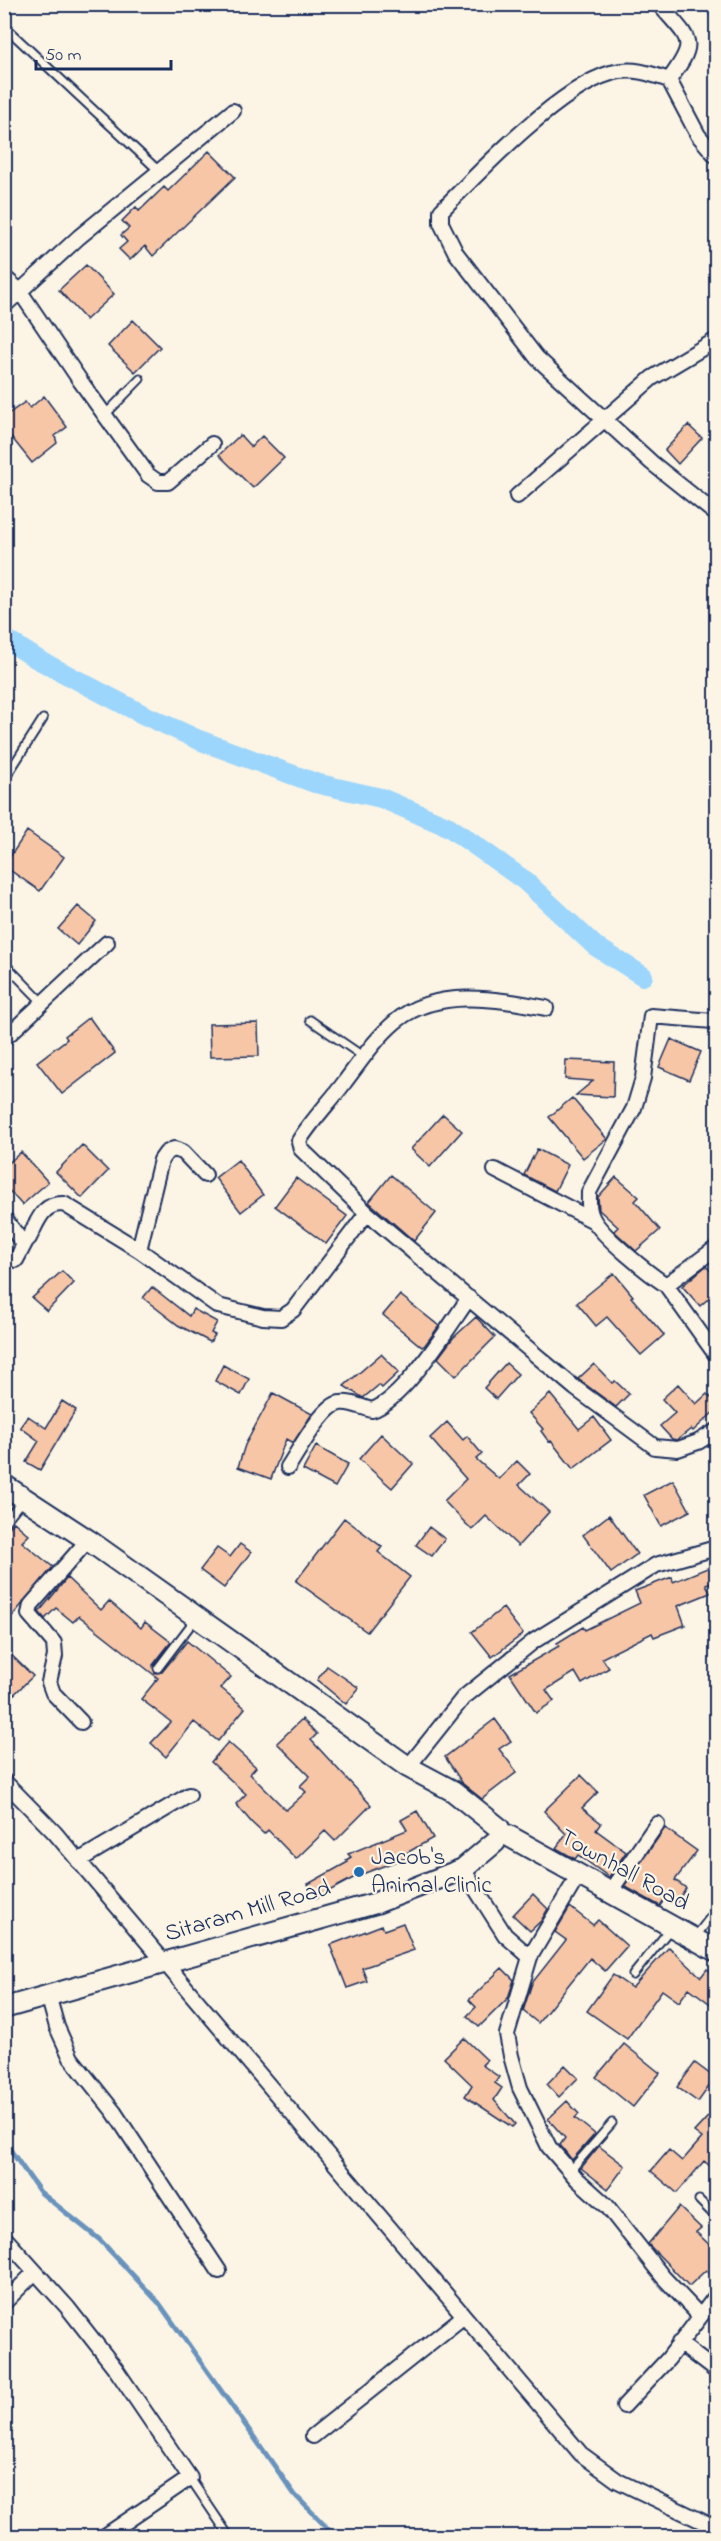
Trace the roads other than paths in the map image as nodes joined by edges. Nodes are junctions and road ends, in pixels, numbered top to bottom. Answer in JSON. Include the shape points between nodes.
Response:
{"nodes":[{"id":1,"x":659,"y":4,"type":"edge"},
{"id":2,"x":5,"y":27,"type":"edge"},
{"id":3,"x":669,"y":80,"type":"junction"},
{"id":4,"x":233,"y":111,"type":"dead end"},
{"id":5,"x":717,"y":156,"type":"edge"},
{"id":6,"x":159,"y":172,"type":"junction"},
{"id":7,"x":4,"y":277,"type":"edge"},
{"id":8,"x":19,"y":290,"type":"junction"},
{"id":9,"x":4,"y":306,"type":"edge"},
{"id":10,"x":717,"y":339,"type":"edge"},
{"id":11,"x":140,"y":379,"type":"dead end"},
{"id":12,"x":105,"y":415,"type":"junction"},
{"id":13,"x":605,"y":420,"type":"junction"},
{"id":14,"x":212,"y":444,"type":"dead end"},
{"id":15,"x":517,"y":496,"type":"dead end"},
{"id":16,"x":717,"y":514,"type":"edge"},
{"id":17,"x":43,"y":719,"type":"dead end"},
{"id":18,"x":4,"y":780,"type":"edge"},
{"id":19,"x":107,"y":944,"type":"dead end"},
{"id":20,"x":4,"y":963,"type":"edge"},
{"id":21,"x":44,"y":1004,"type":"junction"},
{"id":22,"x":546,"y":1008,"type":"dead end"},
{"id":23,"x":310,"y":1020,"type":"dead end"},
{"id":24,"x":713,"y":1021,"type":"dead end"},
{"id":25,"x":4,"y":1039,"type":"edge"},
{"id":26,"x":363,"y":1057,"type":"junction"},
{"id":27,"x":495,"y":1170,"type":"dead end"},
{"id":28,"x":205,"y":1175,"type":"dead end"},
{"id":29,"x":367,"y":1213,"type":"junction"},
{"id":30,"x":4,"y":1218,"type":"edge"},
{"id":31,"x":594,"y":1221,"type":"junction"},
{"id":32,"x":26,"y":1241,"type":"junction"},
{"id":33,"x":717,"y":1248,"type":"edge"},
{"id":34,"x":139,"y":1250,"type":"junction"},
{"id":35,"x":16,"y":1260,"type":"dead end"},
{"id":36,"x":666,"y":1285,"type":"junction"},
{"id":37,"x":469,"y":1298,"type":"junction"},
{"id":38,"x":717,"y":1354,"type":"edge"},
{"id":39,"x":717,"y":1431,"type":"edge"},
{"id":40,"x":288,"y":1467,"type":"dead end"},
{"id":41,"x":4,"y":1485,"type":"edge"},
{"id":42,"x":24,"y":1498,"type":"junction"},
{"id":43,"x":4,"y":1523,"type":"edge"},
{"id":44,"x":88,"y":1539,"type":"junction"},
{"id":45,"x":717,"y":1548,"type":"edge"},
{"id":46,"x":197,"y":1616,"type":"junction"},
{"id":47,"x":158,"y":1668,"type":"dead end"},
{"id":48,"x":81,"y":1722,"type":"dead end"},
{"id":49,"x":408,"y":1767,"type":"junction"},
{"id":50,"x":4,"y":1781,"type":"edge"},
{"id":51,"x":189,"y":1795,"type":"dead end"},
{"id":52,"x":657,"y":1824,"type":"dead end"},
{"id":53,"x":498,"y":1836,"type":"junction"},
{"id":54,"x":78,"y":1861,"type":"junction"},
{"id":55,"x":463,"y":1869,"type":"junction"},
{"id":56,"x":578,"y":1876,"type":"junction"},
{"id":57,"x":609,"y":1893,"type":"junction"},
{"id":58,"x":717,"y":1910,"type":"edge"},
{"id":59,"x":671,"y":1927,"type":"junction"},
{"id":60,"x":694,"y":1939,"type":"junction"},
{"id":61,"x":717,"y":1951,"type":"edge"},
{"id":62,"x":530,"y":1957,"type":"junction"},
{"id":63,"x":164,"y":1962,"type":"junction"},
{"id":64,"x":633,"y":1975,"type":"dead end"},
{"id":65,"x":48,"y":1995,"type":"junction"},
{"id":66,"x":4,"y":2008,"type":"edge"},
{"id":67,"x":612,"y":2123,"type":"dead end"},
{"id":68,"x":570,"y":2171,"type":"junction"},
{"id":69,"x":699,"y":2200,"type":"dead end"},
{"id":70,"x":717,"y":2217,"type":"edge"},
{"id":71,"x":4,"y":2237,"type":"edge"},
{"id":72,"x":219,"y":2271,"type":"dead end"},
{"id":73,"x":35,"y":2272,"type":"junction"},
{"id":74,"x":717,"y":2296,"type":"edge"},
{"id":75,"x":4,"y":2303,"type":"edge"},
{"id":76,"x":699,"y":2315,"type":"junction"},
{"id":77,"x":464,"y":2316,"type":"junction"},
{"id":78,"x":679,"y":2343,"type":"junction"},
{"id":79,"x":717,"y":2371,"type":"edge"},
{"id":80,"x":624,"y":2406,"type":"dead end"},
{"id":81,"x":314,"y":2436,"type":"dead end"},
{"id":82,"x":190,"y":2478,"type":"junction"},
{"id":83,"x":717,"y":2528,"type":"edge"},
{"id":84,"x":105,"y":2536,"type":"edge"},
{"id":85,"x":229,"y":2536,"type":"edge"}],
"edges":[{"from":1,"to":3,"type":"street","via":[[689,46]]},
{"from":2,"to":6,"type":"lane"},
{"from":3,"to":5,"type":"street","via":[[698,135]]},
{"from":3,"to":13,"type":"street","via":[[642,70],[611,73],[564,96],[441,211],[441,223],[456,253],[537,358]]},
{"from":4,"to":6,"type":"street"},
{"from":6,"to":8,"type":"street"},
{"from":7,"to":8,"type":"street"},
{"from":8,"to":9,"type":"street"},
{"from":8,"to":12,"type":"street"},
{"from":10,"to":13,"type":"street","via":[[652,378]]},
{"from":11,"to":12,"type":"lane"},
{"from":12,"to":14,"type":"street","via":[[148,475],[158,482],[168,482]]},
{"from":13,"to":15,"type":"street"},
{"from":13,"to":16,"type":"street"},
{"from":17,"to":18,"type":"lane"},
{"from":19,"to":21,"type":"street"},
{"from":20,"to":21,"type":"lane"},
{"from":21,"to":25,"type":"street"},
{"from":22,"to":26,"type":"street","via":[[449,999],[417,1007],[395,1022]]},
{"from":23,"to":26,"type":"lane"},
{"from":24,"to":31,"type":"street","via":[[651,1016],[643,1078],[634,1108],[590,1192],[589,1208]]},
{"from":26,"to":29,"type":"street","via":[[299,1142],[301,1149]]},
{"from":27,"to":31,"type":"street"},
{"from":28,"to":34,"type":"street","via":[[183,1152],[174,1149],[166,1153]]},
{"from":29,"to":34,"type":"street","via":[[293,1310],[281,1318],[218,1306]]},
{"from":29,"to":37,"type":"street"},
{"from":30,"to":32,"type":"street"},
{"from":31,"to":36,"type":"street","via":[[646,1273]]},
{"from":32,"to":34,"type":"street","via":[[44,1209],[64,1204]]},
{"from":32,"to":35,"type":"street"},
{"from":33,"to":36,"type":"street"},
{"from":36,"to":38,"type":"street"},
{"from":37,"to":39,"type":"street","via":[[575,1389],[655,1447],[678,1449]]},
{"from":37,"to":40,"type":"street","via":[[427,1359],[387,1401],[372,1410],[344,1402],[335,1404]]},
{"from":41,"to":42,"type":"main road"},
{"from":42,"to":43,"type":"lane"},
{"from":42,"to":44,"type":"main road"},
{"from":44,"to":46,"type":"main road"},
{"from":44,"to":48,"type":"street","via":[[31,1605],[29,1614],[54,1643],[49,1682],[53,1693]]},
{"from":45,"to":49,"type":"street","via":[[656,1565],[534,1641],[463,1698]]},
{"from":46,"to":47,"type":"lane"},
{"from":46,"to":49,"type":"main road"},
{"from":49,"to":53,"type":"main road","name":"Townhall Road","via":[[453,1791]]},
{"from":50,"to":54,"type":"street"},
{"from":51,"to":54,"type":"street"},
{"from":52,"to":57,"type":"street"},
{"from":53,"to":55,"type":"main road","name":"Sitaram Mill Road"},
{"from":53,"to":56,"type":"main road","name":"Townhall Road"},
{"from":54,"to":63,"type":"street"},
{"from":55,"to":62,"type":"street","via":[[505,1935]]},
{"from":55,"to":63,"type":"main road","name":"Sitaram Mill Road","via":[[376,1903]]},
{"from":56,"to":57,"type":"main road","name":"Townhall Road"},
{"from":56,"to":62,"type":"street"},
{"from":57,"to":59,"type":"main road","name":"Townhall Road"},
{"from":58,"to":60,"type":"lane"},
{"from":59,"to":60,"type":"main road","name":"Townhall Road"},
{"from":59,"to":64,"type":"lane"},
{"from":60,"to":61,"type":"main road","name":"Townhall Road"},
{"from":62,"to":68,"type":"street","via":[[507,2034],[511,2056],[520,2088],[549,2147]]},
{"from":63,"to":65,"type":"main road","name":"Sitaram Mill Road"},
{"from":63,"to":77,"type":"street"},
{"from":65,"to":66,"type":"main road","name":"Sitaram Mill Road"},
{"from":65,"to":72,"type":"street","via":[[71,2058],[114,2112]]},
{"from":67,"to":68,"type":"lane"},
{"from":68,"to":76,"type":"street","via":[[607,2206],[663,2277]]},
{"from":69,"to":70,"type":"lane"},
{"from":71,"to":73,"type":"street"},
{"from":73,"to":75,"type":"street"},
{"from":73,"to":82,"type":"street","via":[[115,2368]]},
{"from":74,"to":76,"type":"street"},
{"from":76,"to":78,"type":"street"},
{"from":77,"to":81,"type":"street"},
{"from":77,"to":83,"type":"street","via":[[581,2454],[618,2481]]},
{"from":78,"to":79,"type":"street"},
{"from":78,"to":80,"type":"street"},
{"from":82,"to":84,"type":"street"},
{"from":82,"to":85,"type":"lane"}]}
